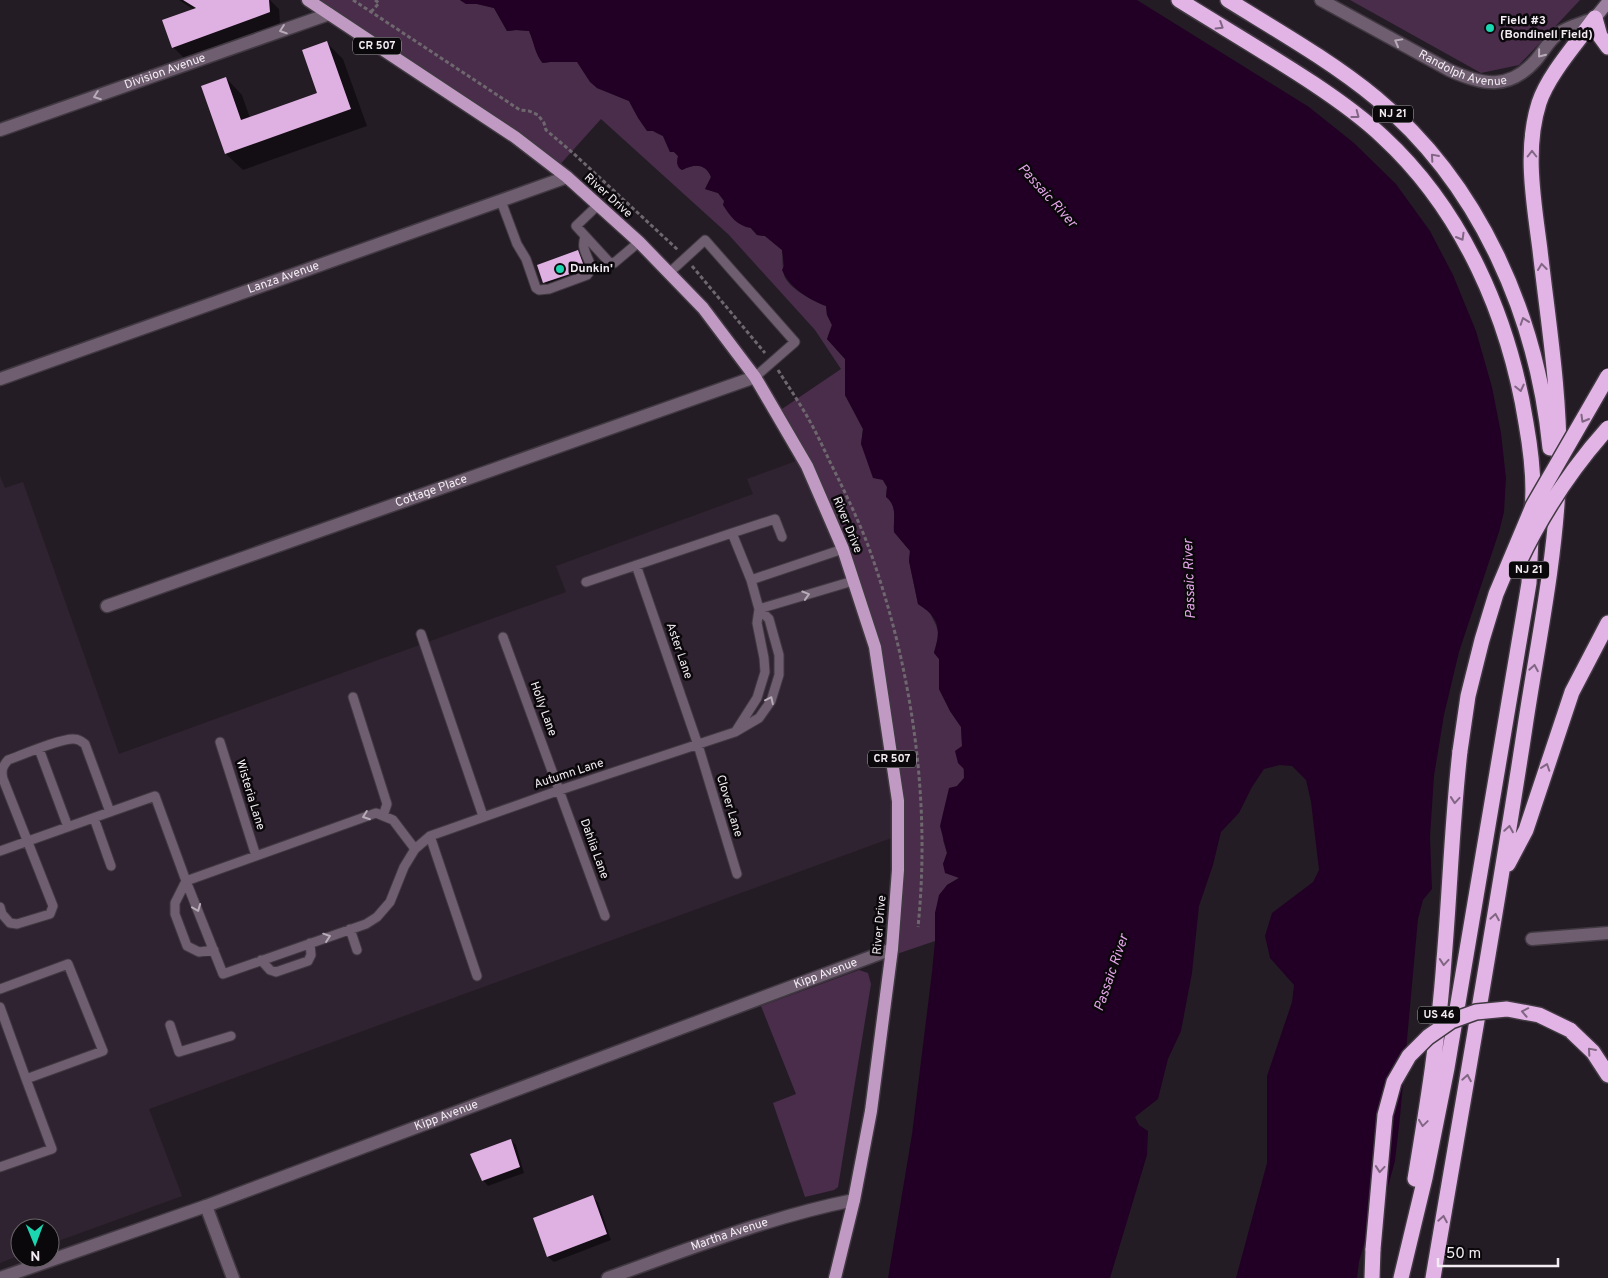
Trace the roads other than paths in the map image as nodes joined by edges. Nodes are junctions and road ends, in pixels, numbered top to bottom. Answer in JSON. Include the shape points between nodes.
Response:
{"nodes":[{"id":1,"x":308,"y":0,"type":"edge"},
{"id":2,"x":1179,"y":0,"type":"edge"},
{"id":3,"x":1228,"y":0,"type":"edge"},
{"id":4,"x":1235,"y":0,"type":"edge"},
{"id":5,"x":1321,"y":0,"type":"edge"},
{"id":6,"x":1608,"y":2,"type":"edge"},
{"id":7,"x":329,"y":14,"type":"junction"},
{"id":8,"x":1601,"y":20,"type":"edge"},
{"id":9,"x":1608,"y":47,"type":"edge"},
{"id":10,"x":1307,"y":50,"type":"junction"},
{"id":11,"x":0,"y":130,"type":"edge"},
{"id":12,"x":567,"y":177,"type":"junction"},
{"id":13,"x":501,"y":201,"type":"junction"},
{"id":14,"x":598,"y":206,"type":"junction"},
{"id":15,"x":585,"y":236,"type":"junction"},
{"id":16,"x":639,"y":242,"type":"junction"},
{"id":17,"x":669,"y":273,"type":"junction"},
{"id":18,"x":1608,"y":376,"type":"edge"},
{"id":19,"x":755,"y":377,"type":"junction"},
{"id":20,"x":0,"y":379,"type":"edge"},
{"id":21,"x":1608,"y":428,"type":"edge"},
{"id":22,"x":732,"y":533,"type":"junction"},
{"id":23,"x":782,"y":537,"type":"dead end"},
{"id":24,"x":1553,"y":542,"type":"junction"},
{"id":25,"x":843,"y":549,"type":"junction"},
{"id":26,"x":636,"y":565,"type":"junction"},
{"id":27,"x":751,"y":580,"type":"junction"},
{"id":28,"x":853,"y":581,"type":"junction"},
{"id":29,"x":586,"y":582,"type":"dead end"},
{"id":30,"x":107,"y":606,"type":"dead end"},
{"id":31,"x":759,"y":609,"type":"junction"},
{"id":32,"x":1608,"y":623,"type":"edge"},
{"id":33,"x":420,"y":634,"type":"dead end"},
{"id":34,"x":503,"y":637,"type":"dead end"},
{"id":35,"x":353,"y":697,"type":"dead end"},
{"id":36,"x":735,"y":732,"type":"junction"},
{"id":37,"x":220,"y":742,"type":"dead end"},
{"id":38,"x":698,"y":745,"type":"junction"},
{"id":39,"x":39,"y":750,"type":"junction"},
{"id":40,"x":1460,"y":751,"type":"junction"},
{"id":41,"x":560,"y":790,"type":"junction"},
{"id":42,"x":110,"y":812,"type":"junction"},
{"id":43,"x":383,"y":816,"type":"junction"},
{"id":44,"x":484,"y":816,"type":"junction"},
{"id":45,"x":94,"y":818,"type":"junction"},
{"id":46,"x":68,"y":827,"type":"junction"},
{"id":47,"x":430,"y":836,"type":"junction"},
{"id":48,"x":27,"y":841,"type":"junction"},
{"id":49,"x":415,"y":849,"type":"junction"},
{"id":50,"x":0,"y":850,"type":"edge"},
{"id":51,"x":256,"y":856,"type":"junction"},
{"id":52,"x":111,"y":866,"type":"dead end"},
{"id":53,"x":737,"y":874,"type":"dead end"},
{"id":54,"x":1502,"y":877,"type":"junction"},
{"id":55,"x":186,"y":881,"type":"junction"},
{"id":56,"x":0,"y":907,"type":"edge"},
{"id":57,"x":605,"y":916,"type":"dead end"},
{"id":58,"x":350,"y":929,"type":"junction"},
{"id":59,"x":1608,"y":933,"type":"edge"},
{"id":60,"x":1532,"y":940,"type":"dead end"},
{"id":61,"x":310,"y":943,"type":"junction"},
{"id":62,"x":892,"y":948,"type":"junction"},
{"id":63,"x":214,"y":950,"type":"junction"},
{"id":64,"x":357,"y":950,"type":"dead end"},
{"id":65,"x":262,"y":960,"type":"junction"},
{"id":66,"x":476,"y":976,"type":"dead end"},
{"id":67,"x":0,"y":989,"type":"edge"},
{"id":68,"x":0,"y":1007,"type":"edge"},
{"id":69,"x":170,"y":1025,"type":"dead end"},
{"id":70,"x":231,"y":1036,"type":"dead end"},
{"id":71,"x":1608,"y":1075,"type":"edge"},
{"id":72,"x":26,"y":1079,"type":"junction"},
{"id":73,"x":0,"y":1167,"type":"edge"},
{"id":74,"x":854,"y":1200,"type":"junction"},
{"id":75,"x":206,"y":1206,"type":"junction"},
{"id":76,"x":0,"y":1278,"type":"edge"},
{"id":77,"x":233,"y":1278,"type":"edge"},
{"id":78,"x":608,"y":1278,"type":"edge"},
{"id":79,"x":834,"y":1278,"type":"edge"},
{"id":80,"x":1372,"y":1278,"type":"edge"},
{"id":81,"x":1401,"y":1278,"type":"edge"},
{"id":82,"x":1433,"y":1278,"type":"edge"}],
"edges":[{"from":1,"to":7,"type":"main road","name":"River Drive","number":"CR 507"},
{"from":2,"to":81,"type":"highway","number":"NJ 21","one_way":true,"via":[[1296,72],[1354,113],[1383,137],[1416,172],[1452,220],[1480,272],[1501,324],[1524,406],[1534,490],[1529,583],[1447,1068]]},
{"from":3,"to":10,"type":"highway","number":"NJ 21"},
{"from":4,"to":10,"type":"highway"},
{"from":8,"to":5,"type":"street","name":"Randolph Avenue","one_way":true,"via":[[1558,33],[1536,61],[1511,79],[1481,82],[1448,70]]},
{"from":6,"to":8,"type":"main road"},
{"from":7,"to":11,"type":"street","name":"Division Avenue","one_way":true},
{"from":7,"to":12,"type":"main road","name":"River Drive","number":"CR 507","via":[[514,137]]},
{"from":8,"to":9,"type":"highway","via":[[1600,36]]},
{"from":24,"to":8,"type":"highway","one_way":true,"via":[[1559,474],[1558,414],[1534,198],[1532,145],[1539,102],[1549,82]]},
{"from":24,"to":10,"type":"highway","number":"NJ 21","one_way":true,"via":[[1552,460],[1543,395],[1531,343],[1500,262],[1455,184],[1420,140],[1376,98]]},
{"from":12,"to":13,"type":"street","name":"Lanza Avenue"},
{"from":12,"to":14,"type":"main road","name":"River Drive","number":"CR 507"},
{"from":13,"to":15,"type":"lane","via":[[539,290],[587,275],[591,266],[584,247]]},
{"from":13,"to":20,"type":"street","name":"Lanza Avenue"},
{"from":14,"to":15,"type":"lane","via":[[576,226]]},
{"from":14,"to":16,"type":"main road","name":"River Drive","number":"CR 507"},
{"from":15,"to":16,"type":"lane","via":[[611,263]]},
{"from":16,"to":17,"type":"main road","name":"River Drive","number":"CR 507"},
{"from":17,"to":19,"type":"main road","name":"River Drive","number":"CR 507","via":[[703,308]]},
{"from":17,"to":19,"type":"lane","via":[[705,240],[795,342]]},
{"from":18,"to":40,"type":"highway","one_way":true,"bridge":true,"via":[[1534,506],[1496,594],[1468,696]]},
{"from":19,"to":25,"type":"main road","name":"River Drive","number":"CR 507","via":[[808,466]]},
{"from":19,"to":30,"type":"street","name":"Cottage Place"},
{"from":21,"to":40,"type":"highway","number":"US 46","bridge":true,"via":[[1565,482],[1532,535],[1507,587],[1486,642]]},
{"from":22,"to":23,"type":"lane","via":[[775,519]]},
{"from":22,"to":26,"type":"lane"},
{"from":22,"to":27,"type":"lane","name":"Autumn Lane"},
{"from":54,"to":24,"type":"highway","number":"NJ 21","one_way":true},
{"from":25,"to":27,"type":"lane"},
{"from":25,"to":28,"type":"main road","name":"River Drive","number":"CR 507"},
{"from":26,"to":29,"type":"lane"},
{"from":26,"to":38,"type":"lane","name":"Aster Lane"},
{"from":27,"to":31,"type":"lane","name":"Autumn Lane"},
{"from":31,"to":28,"type":"lane","one_way":true},
{"from":28,"to":62,"type":"main road","name":"River Drive","number":"CR 507","via":[[875,647],[898,801],[898,870]]},
{"from":31,"to":36,"type":"lane","name":"Autumn Lane","via":[[757,622],[765,672],[758,698]]},
{"from":36,"to":31,"type":"lane","name":"Autumn Lane","one_way":true,"via":[[759,718],[771,701],[779,675],[779,656],[769,619]]},
{"from":54,"to":32,"type":"highway","number":"US 46","one_way":true,"via":[[1526,830],[1572,692]]},
{"from":33,"to":44,"type":"lane"},
{"from":34,"to":41,"type":"lane","name":"Holly Lane"},
{"from":35,"to":43,"type":"lane","via":[[387,804]]},
{"from":36,"to":38,"type":"lane","name":"Autumn Lane"},
{"from":37,"to":51,"type":"lane","name":"Wisteria Lane"},
{"from":38,"to":41,"type":"lane","name":"Autumn Lane"},
{"from":38,"to":53,"type":"lane","name":"Clover Lane"},
{"from":39,"to":42,"type":"lane","via":[[63,740],[79,740],[85,744]]},
{"from":39,"to":46,"type":"lane"},
{"from":39,"to":48,"type":"lane","via":[[8,760],[2,772]]},
{"from":40,"to":81,"type":"highway","number":"US 46","one_way":true,"via":[[1438,1017]]},
{"from":41,"to":44,"type":"lane","name":"Autumn Lane"},
{"from":41,"to":57,"type":"lane","name":"Dahlia Lane"},
{"from":42,"to":45,"type":"lane"},
{"from":42,"to":55,"type":"lane","name":"Autumn Lane","via":[[154,796]]},
{"from":43,"to":49,"type":"lane","via":[[393,820]]},
{"from":43,"to":51,"type":"lane","one_way":true,"via":[[376,813]]},
{"from":44,"to":47,"type":"lane","name":"Autumn Lane"},
{"from":45,"to":46,"type":"lane"},
{"from":45,"to":52,"type":"lane"},
{"from":46,"to":48,"type":"lane"},
{"from":47,"to":49,"type":"lane","name":"Autumn Lane"},
{"from":47,"to":66,"type":"lane"},
{"from":48,"to":50,"type":"lane"},
{"from":48,"to":56,"type":"lane","via":[[53,906],[50,914],[17,924],[10,923]]},
{"from":49,"to":58,"type":"lane","name":"Autumn Lane","via":[[390,902],[377,917]]},
{"from":51,"to":55,"type":"lane"},
{"from":82,"to":54,"type":"highway","number":"US 46","one_way":true},
{"from":55,"to":63,"type":"lane","name":"Autumn Lane","one_way":true},
{"from":55,"to":63,"type":"lane","via":[[175,903],[175,914],[187,946],[198,952]]},
{"from":61,"to":58,"type":"lane","name":"Autumn Lane","one_way":true},
{"from":58,"to":64,"type":"lane"},
{"from":59,"to":60,"type":"street"},
{"from":61,"to":65,"type":"lane","name":"Autumn Lane"},
{"from":61,"to":65,"type":"lane","via":[[308,961],[276,972]]},
{"from":62,"to":74,"type":"main road","name":"River Drive","number":"CR 507","via":[[871,1111]]},
{"from":62,"to":75,"type":"street","name":"Kipp Avenue"},
{"from":63,"to":65,"type":"lane","name":"Autumn Lane","via":[[223,974]]},
{"from":67,"to":72,"type":"lane","via":[[68,964],[103,1051]]},
{"from":68,"to":72,"type":"lane"},
{"from":69,"to":70,"type":"lane","via":[[179,1052]]},
{"from":71,"to":80,"type":"highway","one_way":true,"bridge":true,"via":[[1593,1052],[1570,1030],[1539,1015],[1507,1009],[1476,1012],[1451,1022],[1428,1037],[1410,1056],[1394,1082],[1385,1115]]},
{"from":72,"to":73,"type":"lane","via":[[52,1149]]},
{"from":74,"to":78,"type":"street","name":"Martha Avenue","via":[[759,1224]]},
{"from":74,"to":79,"type":"main road","name":"River Drive","number":"CR 507"},
{"from":75,"to":76,"type":"street","name":"Kipp Avenue"},
{"from":75,"to":77,"type":"street"}]}
